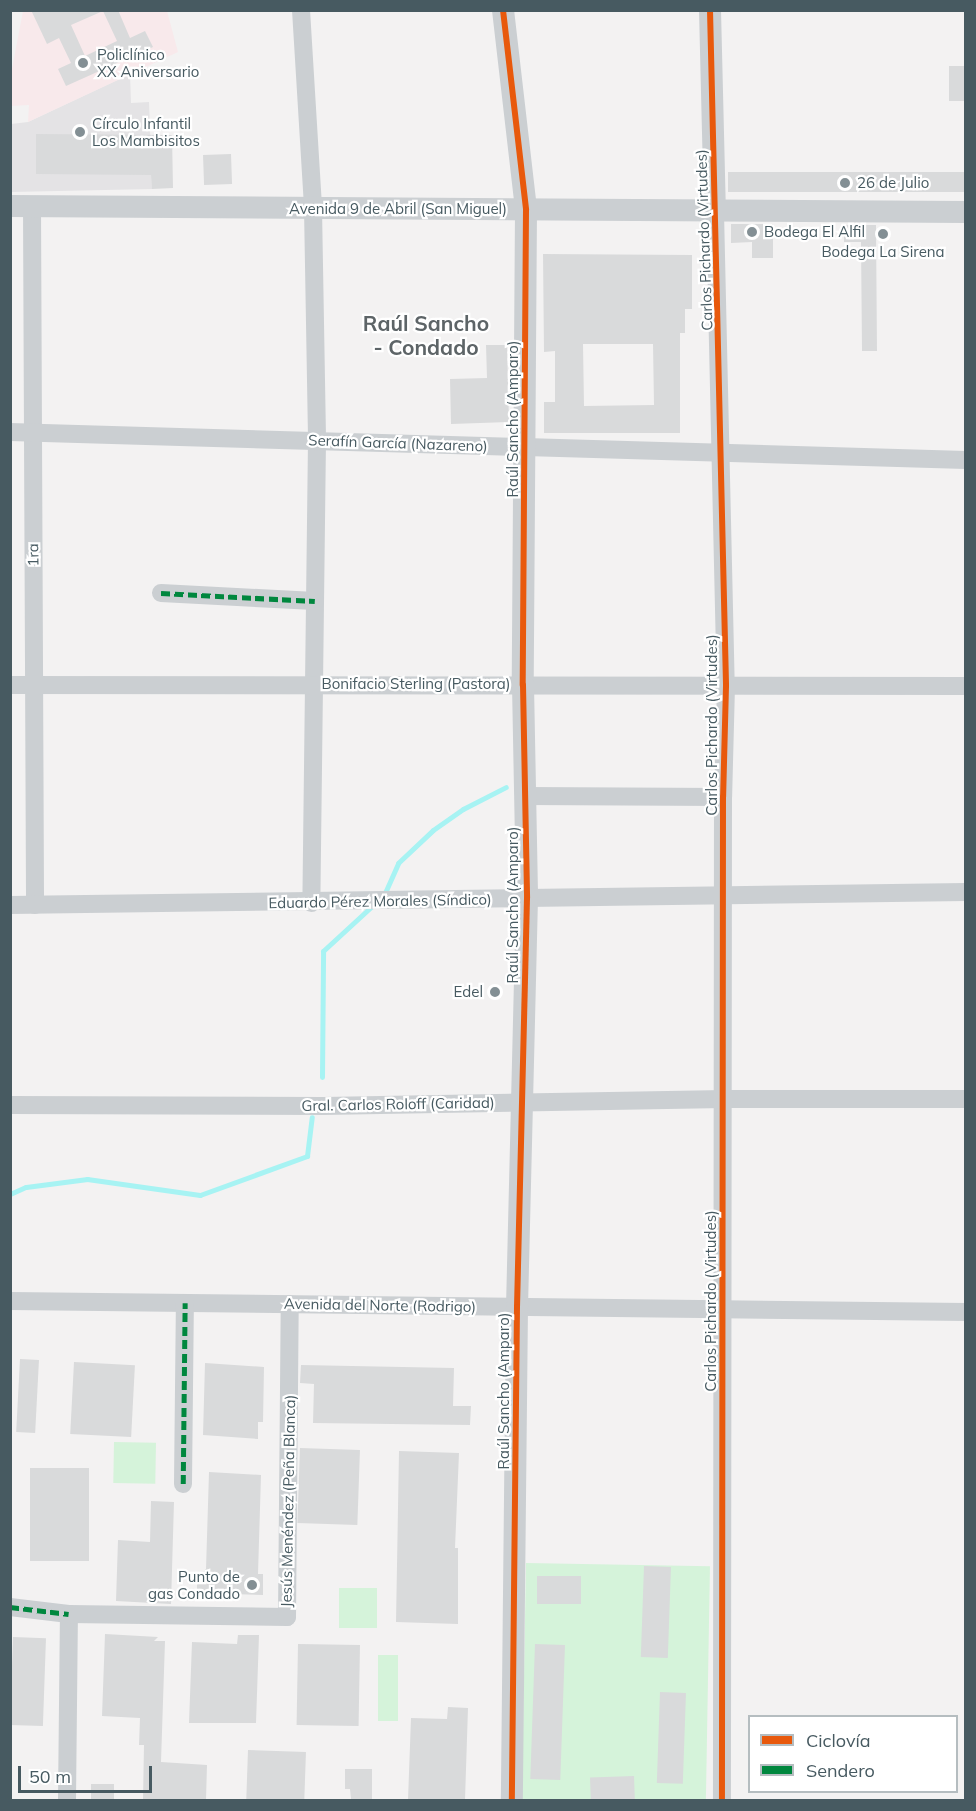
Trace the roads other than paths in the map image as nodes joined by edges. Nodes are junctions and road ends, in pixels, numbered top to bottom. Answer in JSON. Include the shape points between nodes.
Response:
{"nodes":[{"id":1,"x":301,"y":10,"type":"edge"},
{"id":2,"x":504,"y":10,"type":"edge"},
{"id":3,"x":710,"y":10,"type":"edge"},
{"id":4,"x":21,"y":206,"type":"edge"},
{"id":5,"x":313,"y":208,"type":"junction"},
{"id":6,"x":526,"y":210,"type":"junction"},
{"id":7,"x":715,"y":212,"type":"junction"},
{"id":8,"x":966,"y":212,"type":"edge"},
{"id":9,"x":10,"y":432,"type":"edge"},
{"id":10,"x":32,"y":434,"type":"junction"},
{"id":11,"x":317,"y":440,"type":"junction"},
{"id":12,"x":524,"y":448,"type":"junction"},
{"id":13,"x":722,"y":453,"type":"junction"},
{"id":14,"x":966,"y":460,"type":"edge"},
{"id":15,"x":161,"y":593,"type":"dead end"},
{"id":16,"x":315,"y":601,"type":"junction"},
{"id":17,"x":314,"y":684,"type":"junction"},
{"id":18,"x":10,"y":685,"type":"edge"},
{"id":19,"x":35,"y":685,"type":"junction"},
{"id":20,"x":523,"y":685,"type":"junction"},
{"id":21,"x":726,"y":686,"type":"junction"},
{"id":22,"x":966,"y":686,"type":"edge"},
{"id":23,"x":525,"y":796,"type":"junction"},
{"id":24,"x":723,"y":797,"type":"junction"},
{"id":25,"x":966,"y":892,"type":"edge"},
{"id":26,"x":724,"y":897,"type":"junction"},
{"id":27,"x":527,"y":898,"type":"junction"},
{"id":28,"x":311,"y":903,"type":"junction"},
{"id":29,"x":10,"y":905,"type":"edge"},
{"id":30,"x":35,"y":905,"type":"junction"},
{"id":31,"x":725,"y":1099,"type":"junction"},
{"id":32,"x":966,"y":1099,"type":"edge"},
{"id":33,"x":523,"y":1101,"type":"junction"},
{"id":34,"x":10,"y":1105,"type":"edge"},
{"id":35,"x":10,"y":1301,"type":"edge"},
{"id":36,"x":185,"y":1303,"type":"junction"},
{"id":37,"x":290,"y":1304,"type":"junction"},
{"id":38,"x":517,"y":1307,"type":"junction"},
{"id":39,"x":722,"y":1309,"type":"junction"},
{"id":40,"x":966,"y":1312,"type":"edge"},
{"id":41,"x":183,"y":1484,"type":"dead end"},
{"id":42,"x":10,"y":1607,"type":"edge"},
{"id":43,"x":69,"y":1614,"type":"junction"},
{"id":44,"x":67,"y":1800,"type":"edge"},
{"id":45,"x":512,"y":1800,"type":"edge"},
{"id":46,"x":722,"y":1800,"type":"edge"}],
"edges":[{"from":1,"to":5,"type":"street"},
{"from":2,"to":6,"type":"street","name":"Raúl Sancho (Amparo)"},
{"from":3,"to":7,"type":"street","name":"Carlos Pichardo (Virtudes)"},
{"from":4,"to":5,"type":"street","name":"Avenida 9 de Abril (San Miguel)"},
{"from":4,"to":10,"type":"street","name":"1ra"},
{"from":5,"to":6,"type":"street","name":"Avenida 9 de Abril (San Miguel)"},
{"from":5,"to":11,"type":"street"},
{"from":6,"to":7,"type":"street","name":"Avenida 9 de Abril (San Miguel)"},
{"from":6,"to":12,"type":"street","name":"Raúl Sancho (Amparo)"},
{"from":7,"to":8,"type":"street","name":"Avenida 9 de Abril (San Miguel)"},
{"from":7,"to":13,"type":"street","name":"Carlos Pichardo (Virtudes)"},
{"from":9,"to":10,"type":"street","name":"Serafín García (Nazareno)"},
{"from":10,"to":11,"type":"street","name":"Serafín García (Nazareno)"},
{"from":10,"to":19,"type":"street","name":"1ra"},
{"from":11,"to":12,"type":"street","name":"Serafín García (Nazareno)"},
{"from":11,"to":16,"type":"street"},
{"from":12,"to":13,"type":"street","name":"Serafín García (Nazareno)"},
{"from":12,"to":20,"type":"street","name":"Raúl Sancho (Amparo)"},
{"from":13,"to":14,"type":"street","name":"Serafín García (Nazareno)"},
{"from":13,"to":21,"type":"street","name":"Carlos Pichardo (Virtudes)"},
{"from":15,"to":16,"type":"street"},
{"from":16,"to":17,"type":"street"},
{"from":17,"to":19,"type":"street","name":"Bonifacio Sterling (Pastora)"},
{"from":17,"to":20,"type":"street","name":"Bonifacio Sterling (Pastora)"},
{"from":17,"to":28,"type":"street"},
{"from":18,"to":19,"type":"street","name":"Bonifacio Sterling (Pastora)"},
{"from":19,"to":30,"type":"street","name":"1ra"},
{"from":20,"to":21,"type":"street","name":"Bonifacio Sterling (Pastora)"},
{"from":20,"to":23,"type":"street","name":"Raúl Sancho (Amparo)"},
{"from":21,"to":22,"type":"street","name":"Bonifacio Sterling (Pastora)"},
{"from":21,"to":24,"type":"street","name":"Carlos Pichardo (Virtudes)"},
{"from":23,"to":24,"type":"street"},
{"from":23,"to":27,"type":"street","name":"Raúl Sancho (Amparo)"},
{"from":24,"to":26,"type":"street","name":"Carlos Pichardo (Virtudes)"},
{"from":25,"to":26,"type":"street","name":"Eduardo Pérez Morales (Síndico)"},
{"from":26,"to":27,"type":"street","name":"Eduardo Pérez Morales (Síndico)"},
{"from":26,"to":31,"type":"street","name":"Carlos Pichardo (Virtudes)"},
{"from":27,"to":28,"type":"street","name":"Eduardo Pérez Morales (Síndico)"},
{"from":27,"to":33,"type":"street","name":"Raúl Sancho (Amparo)"},
{"from":28,"to":30,"type":"street","name":"Eduardo Pérez Morales (Síndico)"},
{"from":29,"to":30,"type":"street","name":"Eduardo Pérez Morales (Síndico)"},
{"from":31,"to":32,"type":"street","name":"Gral. Carlos Roloff (Caridad)"},
{"from":31,"to":33,"type":"street","name":"Gral. Carlos Roloff (Caridad)"},
{"from":31,"to":39,"type":"street","name":"Carlos Pichardo (Virtudes)"},
{"from":33,"to":34,"type":"street","name":"Gral. Carlos Roloff (Caridad)","via":[[322,1106]]},
{"from":33,"to":38,"type":"street","name":"Raúl Sancho (Amparo)"},
{"from":35,"to":36,"type":"street","name":"Avenida del Norte (Rodrigo)"},
{"from":36,"to":37,"type":"street","name":"Avenida del Norte (Rodrigo)"},
{"from":36,"to":41,"type":"street"},
{"from":37,"to":38,"type":"street","name":"Avenida del Norte (Rodrigo)"},
{"from":37,"to":43,"type":"street","name":"Jesús Menéndez (Peña Blanca)","via":[[287,1617]]},
{"from":38,"to":39,"type":"street","name":"Avenida del Norte (Rodrigo)"},
{"from":38,"to":45,"type":"street","name":"Raúl Sancho (Amparo)"},
{"from":39,"to":40,"type":"street","name":"Avenida del Norte (Rodrigo)"},
{"from":39,"to":46,"type":"street","name":"Carlos Pichardo (Virtudes)"},
{"from":42,"to":43,"type":"street"},
{"from":43,"to":44,"type":"street"}]}
